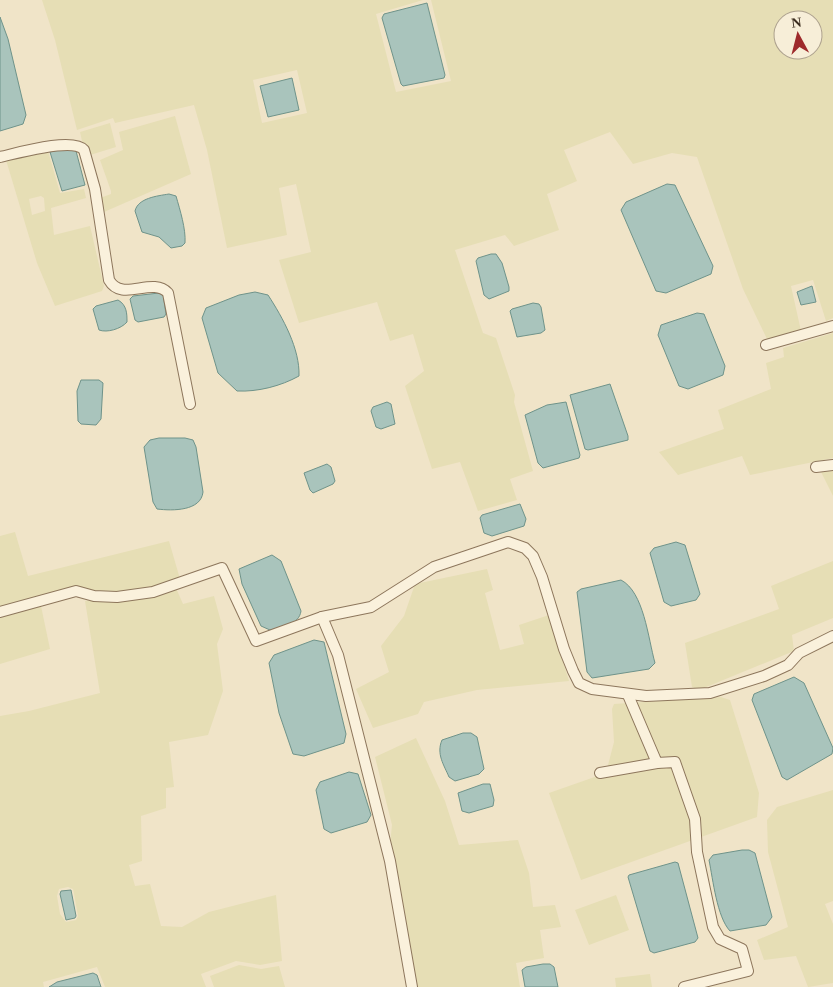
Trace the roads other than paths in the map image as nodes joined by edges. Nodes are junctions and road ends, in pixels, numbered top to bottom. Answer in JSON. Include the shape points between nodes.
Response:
{"nodes":[{"id":1,"x":0,"y":157,"type":"edge"},
{"id":2,"x":833,"y":326,"type":"edge"},
{"id":3,"x":766,"y":346,"type":"dead end"},
{"id":4,"x":190,"y":404,"type":"dead end"},
{"id":5,"x":833,"y":465,"type":"edge"},
{"id":6,"x":816,"y":467,"type":"dead end"},
{"id":7,"x":0,"y":612,"type":"edge"},
{"id":8,"x":322,"y":617,"type":"junction"},
{"id":9,"x":833,"y":636,"type":"edge"},
{"id":10,"x":628,"y":695,"type":"junction"},
{"id":11,"x":657,"y":763,"type":"junction"},
{"id":12,"x":600,"y":773,"type":"dead end"},
{"id":13,"x":412,"y":987,"type":"edge"},
{"id":14,"x":684,"y":987,"type":"edge"}],
"edges":[{"from":1,"to":4,"type":"street","via":[[69,144],[81,146],[95,189],[109,280],[120,289],[155,286],[168,293]]},
{"from":2,"to":3,"type":"street"},
{"from":5,"to":6,"type":"street"},
{"from":7,"to":8,"type":"street","via":[[76,591],[116,597],[153,592],[222,568],[256,641]]},
{"from":8,"to":10,"type":"street","via":[[371,607],[434,567],[508,542],[525,548],[532,556],[579,683],[592,689]]},
{"from":8,"to":13,"type":"street","via":[[338,655],[390,861]]},
{"from":9,"to":10,"type":"street","via":[[799,653],[788,665],[736,686],[703,694]]},
{"from":10,"to":11,"type":"street"},
{"from":11,"to":12,"type":"street"},
{"from":11,"to":14,"type":"street","via":[[674,762],[695,819],[697,852],[713,927],[720,939],[742,948],[748,971]]}]}
